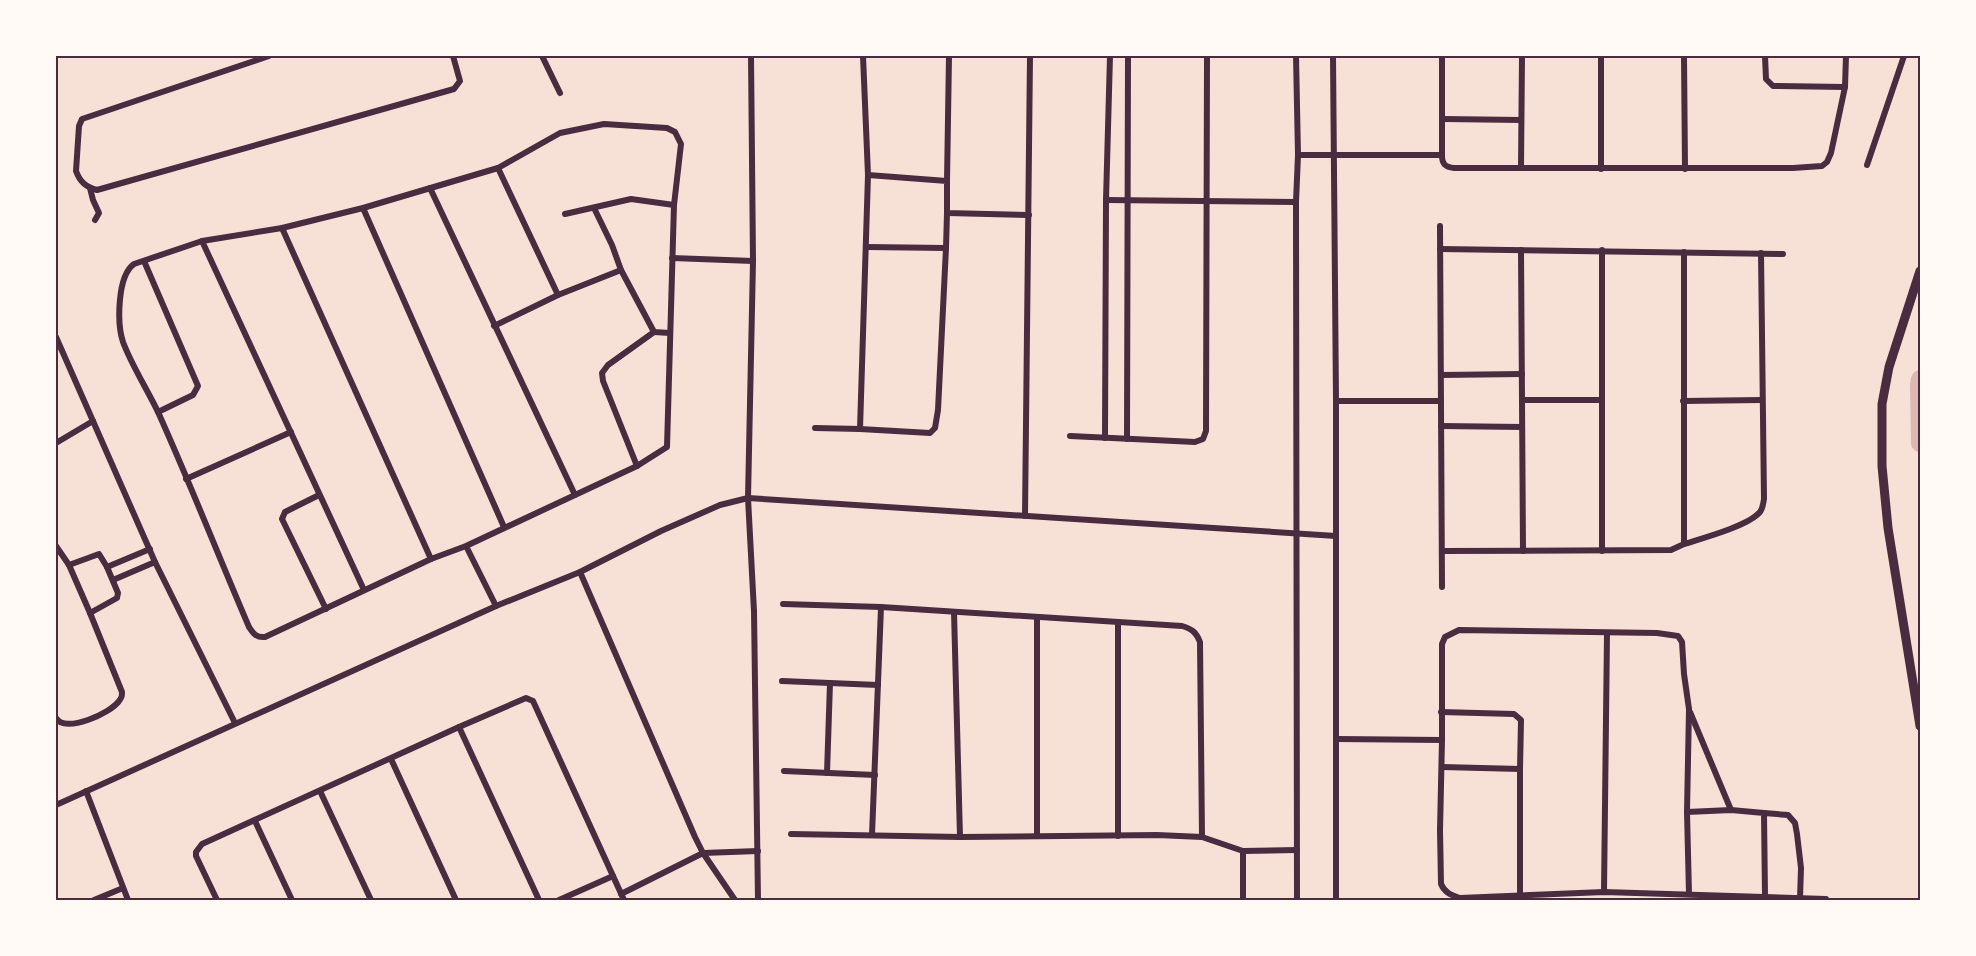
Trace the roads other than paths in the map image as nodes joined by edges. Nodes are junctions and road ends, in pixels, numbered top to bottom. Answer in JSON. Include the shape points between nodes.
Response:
{"nodes":[{"id":1,"x":269,"y":56,"type":"edge"},
{"id":2,"x":453,"y":56,"type":"edge"},
{"id":3,"x":542,"y":56,"type":"edge"},
{"id":4,"x":751,"y":56,"type":"edge"},
{"id":5,"x":863,"y":56,"type":"edge"},
{"id":6,"x":949,"y":56,"type":"edge"},
{"id":7,"x":1030,"y":56,"type":"edge"},
{"id":8,"x":1110,"y":56,"type":"edge"},
{"id":9,"x":1128,"y":56,"type":"edge"},
{"id":10,"x":1207,"y":56,"type":"edge"},
{"id":11,"x":1296,"y":56,"type":"edge"},
{"id":12,"x":1333,"y":56,"type":"edge"},
{"id":13,"x":1442,"y":56,"type":"edge"},
{"id":14,"x":1522,"y":56,"type":"edge"},
{"id":15,"x":1601,"y":56,"type":"edge"},
{"id":16,"x":1684,"y":56,"type":"edge"},
{"id":17,"x":1765,"y":56,"type":"edge"},
{"id":18,"x":1846,"y":56,"type":"edge"},
{"id":19,"x":1904,"y":56,"type":"edge"},
{"id":20,"x":1845,"y":87,"type":"junction"},
{"id":21,"x":560,"y":93,"type":"dead end"},
{"id":22,"x":1443,"y":119,"type":"junction"},
{"id":23,"x":1521,"y":120,"type":"junction"},
{"id":24,"x":1298,"y":155,"type":"junction"},
{"id":25,"x":1334,"y":155,"type":"junction"},
{"id":26,"x":1442,"y":155,"type":"junction"},
{"id":27,"x":1867,"y":165,"type":"dead end"},
{"id":28,"x":498,"y":168,"type":"junction"},
{"id":29,"x":1521,"y":168,"type":"junction"},
{"id":30,"x":1601,"y":169,"type":"junction"},
{"id":31,"x":1684,"y":169,"type":"junction"},
{"id":32,"x":868,"y":175,"type":"junction"},
{"id":33,"x":947,"y":181,"type":"junction"},
{"id":34,"x":90,"y":188,"type":"junction"},
{"id":35,"x":430,"y":188,"type":"junction"},
{"id":36,"x":1106,"y":200,"type":"junction"},
{"id":37,"x":1128,"y":200,"type":"junction"},
{"id":38,"x":1207,"y":201,"type":"junction"},
{"id":39,"x":1296,"y":202,"type":"junction"},
{"id":40,"x":674,"y":205,"type":"junction"},
{"id":41,"x":363,"y":208,"type":"junction"},
{"id":42,"x":594,"y":208,"type":"junction"},
{"id":43,"x":947,"y":213,"type":"junction"},
{"id":44,"x":565,"y":214,"type":"dead end"},
{"id":45,"x":1029,"y":215,"type":"junction"},
{"id":46,"x":95,"y":220,"type":"dead end"},
{"id":47,"x":1440,"y":226,"type":"dead end"},
{"id":48,"x":282,"y":228,"type":"junction"},
{"id":49,"x":202,"y":241,"type":"junction"},
{"id":50,"x":866,"y":247,"type":"junction"},
{"id":51,"x":946,"y":248,"type":"junction"},
{"id":52,"x":1440,"y":249,"type":"junction"},
{"id":53,"x":1521,"y":250,"type":"junction"},
{"id":54,"x":1602,"y":250,"type":"junction"},
{"id":55,"x":1684,"y":252,"type":"junction"},
{"id":56,"x":1761,"y":253,"type":"junction"},
{"id":57,"x":1783,"y":254,"type":"dead end"},
{"id":58,"x":672,"y":258,"type":"junction"},
{"id":59,"x":144,"y":261,"type":"junction"},
{"id":60,"x":753,"y":261,"type":"junction"},
{"id":61,"x":621,"y":270,"type":"junction"},
{"id":62,"x":1920,"y":271,"type":"edge"},
{"id":63,"x":558,"y":295,"type":"junction"},
{"id":64,"x":494,"y":326,"type":"junction"},
{"id":65,"x":654,"y":332,"type":"junction"},
{"id":66,"x":670,"y":333,"type":"junction"},
{"id":67,"x":56,"y":337,"type":"edge"},
{"id":68,"x":1522,"y":374,"type":"junction"},
{"id":69,"x":1442,"y":375,"type":"junction"},
{"id":70,"x":1336,"y":400,"type":"junction"},
{"id":71,"x":1522,"y":400,"type":"junction"},
{"id":72,"x":1601,"y":400,"type":"junction"},
{"id":73,"x":1762,"y":400,"type":"junction"},
{"id":74,"x":1441,"y":401,"type":"junction"},
{"id":75,"x":1683,"y":401,"type":"junction"},
{"id":76,"x":158,"y":412,"type":"junction"},
{"id":77,"x":93,"y":421,"type":"junction"},
{"id":78,"x":1440,"y":426,"type":"junction"},
{"id":79,"x":1522,"y":427,"type":"junction"},
{"id":80,"x":815,"y":428,"type":"dead end"},
{"id":81,"x":860,"y":429,"type":"junction"},
{"id":82,"x":291,"y":432,"type":"junction"},
{"id":83,"x":1070,"y":436,"type":"dead end"},
{"id":84,"x":1105,"y":438,"type":"junction"},
{"id":85,"x":1127,"y":440,"type":"junction"},
{"id":86,"x":56,"y":444,"type":"edge"},
{"id":87,"x":637,"y":466,"type":"junction"},
{"id":88,"x":186,"y":479,"type":"junction"},
{"id":89,"x":319,"y":495,"type":"junction"},
{"id":90,"x":574,"y":495,"type":"junction"},
{"id":91,"x":748,"y":498,"type":"junction"},
{"id":92,"x":1025,"y":516,"type":"junction"},
{"id":93,"x":504,"y":527,"type":"junction"},
{"id":94,"x":1298,"y":533,"type":"junction"},
{"id":95,"x":1336,"y":536,"type":"junction"},
{"id":96,"x":1684,"y":544,"type":"junction"},
{"id":97,"x":56,"y":546,"type":"edge"},
{"id":98,"x":466,"y":546,"type":"junction"},
{"id":99,"x":150,"y":549,"type":"junction"},
{"id":100,"x":1442,"y":551,"type":"junction"},
{"id":101,"x":1523,"y":551,"type":"junction"},
{"id":102,"x":1602,"y":551,"type":"junction"},
{"id":103,"x":431,"y":559,"type":"junction"},
{"id":104,"x":155,"y":562,"type":"junction"},
{"id":105,"x":69,"y":565,"type":"junction"},
{"id":106,"x":107,"y":567,"type":"junction"},
{"id":107,"x":580,"y":572,"type":"junction"},
{"id":108,"x":113,"y":580,"type":"junction"},
{"id":109,"x":1442,"y":587,"type":"dead end"},
{"id":110,"x":364,"y":590,"type":"junction"},
{"id":111,"x":783,"y":604,"type":"dead end"},
{"id":112,"x":496,"y":606,"type":"junction"},
{"id":113,"x":881,"y":607,"type":"junction"},
{"id":114,"x":326,"y":609,"type":"junction"},
{"id":115,"x":954,"y":612,"type":"junction"},
{"id":116,"x":90,"y":613,"type":"junction"},
{"id":117,"x":1037,"y":617,"type":"junction"},
{"id":118,"x":1118,"y":622,"type":"junction"},
{"id":119,"x":1606,"y":633,"type":"junction"},
{"id":120,"x":782,"y":681,"type":"dead end"},
{"id":121,"x":830,"y":683,"type":"junction"},
{"id":122,"x":878,"y":685,"type":"junction"},
{"id":123,"x":1689,"y":709,"type":"junction"},
{"id":124,"x":1441,"y":712,"type":"junction"},
{"id":125,"x":56,"y":718,"type":"edge"},
{"id":126,"x":235,"y":723,"type":"junction"},
{"id":127,"x":1920,"y":726,"type":"edge"},
{"id":128,"x":459,"y":727,"type":"junction"},
{"id":129,"x":1337,"y":739,"type":"junction"},
{"id":130,"x":1442,"y":740,"type":"junction"},
{"id":131,"x":391,"y":759,"type":"junction"},
{"id":132,"x":1442,"y":767,"type":"junction"},
{"id":133,"x":1520,"y":769,"type":"junction"},
{"id":134,"x":784,"y":771,"type":"dead end"},
{"id":135,"x":827,"y":773,"type":"junction"},
{"id":136,"x":875,"y":775,"type":"junction"},
{"id":137,"x":86,"y":791,"type":"junction"},
{"id":138,"x":320,"y":791,"type":"junction"},
{"id":139,"x":56,"y":805,"type":"edge"},
{"id":140,"x":1731,"y":810,"type":"junction"},
{"id":141,"x":1687,"y":812,"type":"junction"},
{"id":142,"x":1764,"y":813,"type":"junction"},
{"id":143,"x":255,"y":821,"type":"junction"},
{"id":144,"x":791,"y":834,"type":"dead end"},
{"id":145,"x":872,"y":835,"type":"junction"},
{"id":146,"x":1037,"y":836,"type":"junction"},
{"id":147,"x":1118,"y":836,"type":"junction"},
{"id":148,"x":960,"y":837,"type":"junction"},
{"id":149,"x":1202,"y":837,"type":"junction"},
{"id":150,"x":1243,"y":850,"type":"junction"},
{"id":151,"x":1297,"y":850,"type":"junction"},
{"id":152,"x":758,"y":852,"type":"junction"},
{"id":153,"x":703,"y":853,"type":"junction"},
{"id":154,"x":613,"y":876,"type":"junction"},
{"id":155,"x":123,"y":888,"type":"junction"},
{"id":156,"x":1605,"y":892,"type":"junction"},
{"id":157,"x":1689,"y":894,"type":"junction"},
{"id":158,"x":1520,"y":896,"type":"junction"},
{"id":159,"x":622,"y":897,"type":"edge"},
{"id":160,"x":1766,"y":897,"type":"junction"},
{"id":161,"x":1800,"y":898,"type":"junction"},
{"id":162,"x":1826,"y":898,"type":"dead end"},
{"id":163,"x":94,"y":900,"type":"edge"},
{"id":164,"x":129,"y":900,"type":"edge"},
{"id":165,"x":217,"y":900,"type":"edge"},
{"id":166,"x":292,"y":900,"type":"edge"},
{"id":167,"x":371,"y":900,"type":"edge"},
{"id":168,"x":456,"y":900,"type":"edge"},
{"id":169,"x":539,"y":900,"type":"edge"},
{"id":170,"x":559,"y":900,"type":"edge"},
{"id":171,"x":735,"y":900,"type":"edge"},
{"id":172,"x":758,"y":900,"type":"edge"},
{"id":173,"x":1243,"y":900,"type":"edge"},
{"id":174,"x":1297,"y":900,"type":"edge"},
{"id":175,"x":1336,"y":900,"type":"edge"}],
"edges":[{"from":1,"to":34,"type":"street","via":[[82,119],[76,171]]},
{"from":2,"to":34,"type":"street","via":[[460,81],[454,89],[97,190]]},
{"from":3,"to":21,"type":"street"},
{"from":4,"to":60,"type":"street"},
{"from":5,"to":32,"type":"street"},
{"from":6,"to":33,"type":"street"},
{"from":7,"to":45,"type":"street"},
{"from":8,"to":36,"type":"street"},
{"from":9,"to":37,"type":"street"},
{"from":10,"to":38,"type":"street"},
{"from":11,"to":24,"type":"street"},
{"from":12,"to":25,"type":"street"},
{"from":13,"to":22,"type":"street"},
{"from":14,"to":23,"type":"street"},
{"from":15,"to":30,"type":"street"},
{"from":16,"to":31,"type":"street"},
{"from":17,"to":20,"type":"street","via":[[1766,79],[1773,86]]},
{"from":18,"to":20,"type":"street"},
{"from":19,"to":27,"type":"street"},
{"from":20,"to":31,"type":"street","via":[[1831,153],[1822,166]]},
{"from":22,"to":23,"type":"street"},
{"from":22,"to":26,"type":"street"},
{"from":23,"to":29,"type":"street"},
{"from":24,"to":25,"type":"street"},
{"from":24,"to":39,"type":"street"},
{"from":25,"to":26,"type":"street"},
{"from":25,"to":70,"type":"street"},
{"from":26,"to":29,"type":"street","via":[[1443,164],[1450,167]]},
{"from":28,"to":35,"type":"street"},
{"from":28,"to":40,"type":"street","via":[[571,130],[604,124],[662,126],[675,132],[681,141]]},
{"from":28,"to":63,"type":"street"},
{"from":29,"to":30,"type":"street"},
{"from":30,"to":31,"type":"street"},
{"from":32,"to":33,"type":"street"},
{"from":32,"to":50,"type":"street"},
{"from":33,"to":43,"type":"street"},
{"from":34,"to":46,"type":"street","via":[[99,213]]},
{"from":35,"to":41,"type":"street"},
{"from":35,"to":64,"type":"street"},
{"from":36,"to":37,"type":"street"},
{"from":36,"to":84,"type":"street"},
{"from":37,"to":38,"type":"street"},
{"from":37,"to":85,"type":"street"},
{"from":38,"to":39,"type":"street"},
{"from":38,"to":85,"type":"street","via":[[1206,432],[1203,439],[1195,442]]},
{"from":39,"to":94,"type":"street"},
{"from":40,"to":42,"type":"street","via":[[631,199]]},
{"from":40,"to":58,"type":"street"},
{"from":41,"to":48,"type":"street"},
{"from":41,"to":93,"type":"street"},
{"from":42,"to":44,"type":"street"},
{"from":42,"to":61,"type":"street"},
{"from":43,"to":45,"type":"street"},
{"from":43,"to":51,"type":"street"},
{"from":45,"to":92,"type":"street"},
{"from":47,"to":52,"type":"street"},
{"from":48,"to":49,"type":"street"},
{"from":48,"to":103,"type":"street"},
{"from":49,"to":59,"type":"street"},
{"from":49,"to":82,"type":"street"},
{"from":50,"to":51,"type":"street"},
{"from":50,"to":81,"type":"street"},
{"from":51,"to":81,"type":"street","via":[[935,428],[930,433]]},
{"from":52,"to":53,"type":"street"},
{"from":52,"to":69,"type":"street"},
{"from":53,"to":54,"type":"street"},
{"from":53,"to":68,"type":"street"},
{"from":54,"to":55,"type":"street"},
{"from":54,"to":72,"type":"street"},
{"from":55,"to":56,"type":"street"},
{"from":55,"to":75,"type":"street"},
{"from":56,"to":57,"type":"street"},
{"from":56,"to":73,"type":"street"},
{"from":58,"to":60,"type":"street"},
{"from":58,"to":66,"type":"street"},
{"from":59,"to":76,"type":"street","via":[[131,266],[126,275],[120,325],[123,342]]},
{"from":59,"to":76,"type":"street","via":[[198,386],[193,395]]},
{"from":60,"to":91,"type":"street"},
{"from":61,"to":63,"type":"street"},
{"from":61,"to":65,"type":"street"},
{"from":62,"to":127,"type":"street","via":[[1889,368],[1882,404],[1888,528]]},
{"from":63,"to":64,"type":"street"},
{"from":64,"to":90,"type":"street"},
{"from":65,"to":66,"type":"street"},
{"from":65,"to":87,"type":"street","via":[[602,373]]},
{"from":66,"to":87,"type":"street","via":[[667,445]]},
{"from":67,"to":77,"type":"street"},
{"from":68,"to":69,"type":"street"},
{"from":68,"to":71,"type":"street"},
{"from":69,"to":74,"type":"street"},
{"from":70,"to":74,"type":"street"},
{"from":70,"to":95,"type":"street"},
{"from":71,"to":72,"type":"street"},
{"from":71,"to":79,"type":"street"},
{"from":72,"to":102,"type":"street"},
{"from":73,"to":75,"type":"street"},
{"from":73,"to":96,"type":"street","via":[[1762,510],[1743,523]]},
{"from":74,"to":78,"type":"street"},
{"from":75,"to":96,"type":"street"},
{"from":76,"to":88,"type":"street"},
{"from":77,"to":86,"type":"street"},
{"from":77,"to":99,"type":"street"},
{"from":78,"to":79,"type":"street"},
{"from":78,"to":100,"type":"street"},
{"from":79,"to":101,"type":"street"},
{"from":80,"to":81,"type":"street"},
{"from":82,"to":88,"type":"street"},
{"from":82,"to":89,"type":"street"},
{"from":83,"to":84,"type":"street"},
{"from":84,"to":85,"type":"street"},
{"from":87,"to":90,"type":"street"},
{"from":88,"to":114,"type":"street","via":[[256,636],[265,637]]},
{"from":89,"to":110,"type":"street"},
{"from":89,"to":114,"type":"street","via":[[285,512],[282,519]]},
{"from":90,"to":93,"type":"street"},
{"from":91,"to":92,"type":"street"},
{"from":91,"to":107,"type":"street","via":[[720,505]]},
{"from":91,"to":152,"type":"street"},
{"from":92,"to":94,"type":"street"},
{"from":93,"to":98,"type":"street"},
{"from":94,"to":95,"type":"street"},
{"from":94,"to":151,"type":"street"},
{"from":95,"to":129,"type":"street"},
{"from":96,"to":102,"type":"street","via":[[1671,550]]},
{"from":97,"to":105,"type":"street"},
{"from":98,"to":103,"type":"street"},
{"from":98,"to":112,"type":"street"},
{"from":99,"to":104,"type":"street"},
{"from":99,"to":106,"type":"street"},
{"from":100,"to":101,"type":"street"},
{"from":100,"to":109,"type":"street"},
{"from":101,"to":102,"type":"street"},
{"from":103,"to":110,"type":"street"},
{"from":104,"to":108,"type":"street"},
{"from":104,"to":126,"type":"street"},
{"from":105,"to":106,"type":"street","via":[[99,554]]},
{"from":105,"to":116,"type":"street"},
{"from":106,"to":108,"type":"street"},
{"from":107,"to":112,"type":"street"},
{"from":107,"to":153,"type":"street"},
{"from":108,"to":116,"type":"street","via":[[117,598]]},
{"from":110,"to":114,"type":"street"},
{"from":111,"to":113,"type":"street"},
{"from":112,"to":126,"type":"street"},
{"from":113,"to":115,"type":"street"},
{"from":113,"to":122,"type":"street"},
{"from":115,"to":117,"type":"street"},
{"from":115,"to":148,"type":"street"},
{"from":116,"to":125,"type":"street","via":[[122,696],[114,706],[74,725],[65,725]]},
{"from":117,"to":118,"type":"street"},
{"from":117,"to":146,"type":"street"},
{"from":118,"to":147,"type":"street"},
{"from":118,"to":149,"type":"street","via":[[1182,626],[1197,634]]},
{"from":119,"to":123,"type":"street","via":[[1678,636],[1682,642]]},
{"from":119,"to":124,"type":"street","via":[[1450,633],[1442,644]]},
{"from":119,"to":156,"type":"street"},
{"from":120,"to":121,"type":"street"},
{"from":121,"to":122,"type":"street"},
{"from":121,"to":135,"type":"street"},
{"from":122,"to":136,"type":"street"},
{"from":123,"to":140,"type":"street"},
{"from":123,"to":141,"type":"street"},
{"from":124,"to":130,"type":"street"},
{"from":124,"to":133,"type":"street","via":[[1514,714],[1521,720]]},
{"from":126,"to":137,"type":"street"},
{"from":128,"to":131,"type":"street"},
{"from":128,"to":154,"type":"street","via":[[526,698],[531,700]]},
{"from":128,"to":169,"type":"street"},
{"from":129,"to":130,"type":"street"},
{"from":129,"to":175,"type":"street"},
{"from":130,"to":132,"type":"street"},
{"from":131,"to":138,"type":"street"},
{"from":131,"to":168,"type":"street"},
{"from":132,"to":133,"type":"street"},
{"from":132,"to":158,"type":"street","via":[[1440,841],[1444,890],[1461,898]]},
{"from":133,"to":158,"type":"street"},
{"from":134,"to":135,"type":"street"},
{"from":135,"to":136,"type":"street"},
{"from":136,"to":145,"type":"street"},
{"from":137,"to":139,"type":"street"},
{"from":137,"to":155,"type":"street"},
{"from":138,"to":143,"type":"street"},
{"from":138,"to":167,"type":"street"},
{"from":140,"to":141,"type":"street"},
{"from":140,"to":142,"type":"street"},
{"from":141,"to":157,"type":"street"},
{"from":142,"to":160,"type":"street"},
{"from":142,"to":161,"type":"street","via":[[1788,815],[1795,823]]},
{"from":143,"to":165,"type":"street","via":[[207,842],[196,852]]},
{"from":143,"to":166,"type":"street"},
{"from":144,"to":145,"type":"street"},
{"from":145,"to":148,"type":"street"},
{"from":146,"to":147,"type":"street"},
{"from":146,"to":148,"type":"street"},
{"from":147,"to":149,"type":"street"},
{"from":149,"to":150,"type":"street"},
{"from":150,"to":151,"type":"street"},
{"from":150,"to":173,"type":"street"},
{"from":151,"to":174,"type":"street"},
{"from":152,"to":153,"type":"street"},
{"from":152,"to":172,"type":"street"},
{"from":153,"to":159,"type":"street"},
{"from":153,"to":171,"type":"street"},
{"from":154,"to":159,"type":"street"},
{"from":154,"to":170,"type":"street"},
{"from":155,"to":163,"type":"street"},
{"from":155,"to":164,"type":"street"},
{"from":156,"to":157,"type":"street"},
{"from":156,"to":158,"type":"street"},
{"from":157,"to":160,"type":"street"},
{"from":160,"to":161,"type":"street"},
{"from":161,"to":162,"type":"street"}]}
